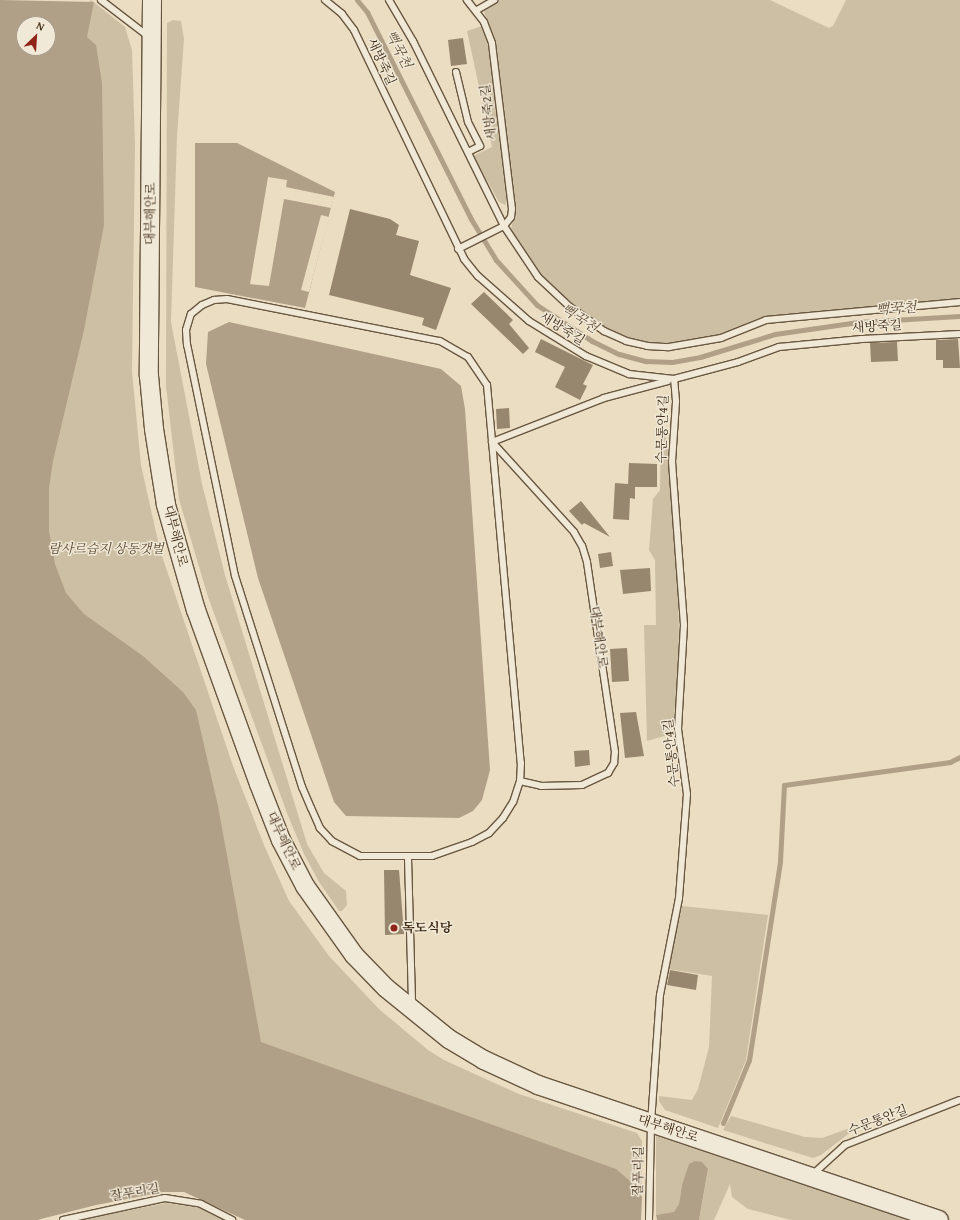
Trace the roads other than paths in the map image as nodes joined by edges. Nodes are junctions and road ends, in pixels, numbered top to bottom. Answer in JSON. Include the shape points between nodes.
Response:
{"nodes":[{"id":1,"x":101,"y":0,"type":"edge"},
{"id":2,"x":152,"y":0,"type":"edge"},
{"id":3,"x":325,"y":0,"type":"edge"},
{"id":4,"x":389,"y":0,"type":"edge"},
{"id":5,"x":468,"y":0,"type":"edge"},
{"id":6,"x":494,"y":0,"type":"edge"},
{"id":7,"x":477,"y":10,"type":"junction"},
{"id":8,"x":152,"y":39,"type":"junction"},
{"id":9,"x":456,"y":72,"type":"dead end"},
{"id":10,"x":468,"y":152,"type":"junction"},
{"id":11,"x":502,"y":227,"type":"junction"},
{"id":12,"x":458,"y":249,"type":"junction"},
{"id":13,"x":960,"y":302,"type":"edge"},
{"id":14,"x":960,"y":334,"type":"edge"},
{"id":15,"x":674,"y":379,"type":"junction"},
{"id":16,"x":492,"y":442,"type":"junction"},
{"id":17,"x":520,"y":781,"type":"junction"},
{"id":18,"x":408,"y":858,"type":"junction"},
{"id":19,"x":412,"y":1010,"type":"junction"},
{"id":20,"x":960,"y":1100,"type":"edge"},
{"id":21,"x":651,"y":1123,"type":"junction"},
{"id":22,"x":811,"y":1176,"type":"junction"},
{"id":23,"x":63,"y":1220,"type":"edge"},
{"id":24,"x":232,"y":1220,"type":"edge"},
{"id":25,"x":649,"y":1220,"type":"edge"},
{"id":26,"x":939,"y":1220,"type":"edge"}],
"edges":[{"from":1,"to":8,"type":"lane"},
{"from":2,"to":8,"type":"street","name":"대부해안로"},
{"from":3,"to":12,"type":"lane","name":"새방죽길","via":[[342,14],[357,36]]},
{"from":4,"to":10,"type":"lane","name":"새방죽길","via":[[413,41]]},
{"from":5,"to":7,"type":"lane","name":"새방죽2길"},
{"from":6,"to":7,"type":"lane"},
{"from":7,"to":11,"type":"lane","name":"새방죽2길","via":[[492,43],[512,208],[511,217]]},
{"from":8,"to":19,"type":"street","name":"대부해안로","via":[[149,376],[166,505],[178,553],[281,840],[305,886],[354,955]]},
{"from":9,"to":10,"type":"lane","via":[[468,122],[480,146]]},
{"from":10,"to":11,"type":"lane","name":"새방죽길"},
{"from":11,"to":12,"type":"lane"},
{"from":11,"to":13,"type":"lane","name":"새방죽길","via":[[538,277],[570,307],[604,331],[626,341],[647,346],[669,347],[721,338],[766,320]]},
{"from":12,"to":15,"type":"lane","name":"새방죽길","via":[[478,276],[529,321],[558,341],[610,368],[643,376]]},
{"from":14,"to":15,"type":"lane","name":"새방죽길","via":[[862,338],[779,347],[738,362]]},
{"from":15,"to":16,"type":"lane","via":[[604,398]]},
{"from":15,"to":21,"type":"lane","name":"수문통안4길","via":[[676,401],[672,462],[684,624],[678,729],[687,794],[680,898],[660,995]]},
{"from":16,"to":17,"type":"lane","via":[[522,763]]},
{"from":16,"to":17,"type":"lane","name":"대부해안로","via":[[574,532],[582,546],[588,562],[615,752],[614,763],[608,773],[589,782],[541,786]]},
{"from":16,"to":18,"type":"lane","via":[[487,385],[480,371],[468,357],[440,341],[227,299],[202,305],[191,314],[186,330],[187,345],[235,576],[302,787],[320,828],[332,841],[360,856]]},
{"from":17,"to":18,"type":"lane","via":[[513,802],[503,818],[489,832],[452,850],[432,856]]},
{"from":18,"to":19,"type":"lane"},
{"from":19,"to":21,"type":"street","name":"대부해안로","via":[[449,1039],[484,1060],[538,1085]]},
{"from":20,"to":22,"type":"lane","name":"수문통안길","via":[[845,1145]]},
{"from":21,"to":22,"type":"street","name":"대부해안로"},
{"from":21,"to":25,"type":"lane","name":"잘푸리길"},
{"from":22,"to":26,"type":"street","name":"대부해안로"},
{"from":23,"to":24,"type":"lane","name":"잘푸리길","via":[[165,1198],[201,1204]]}]}
